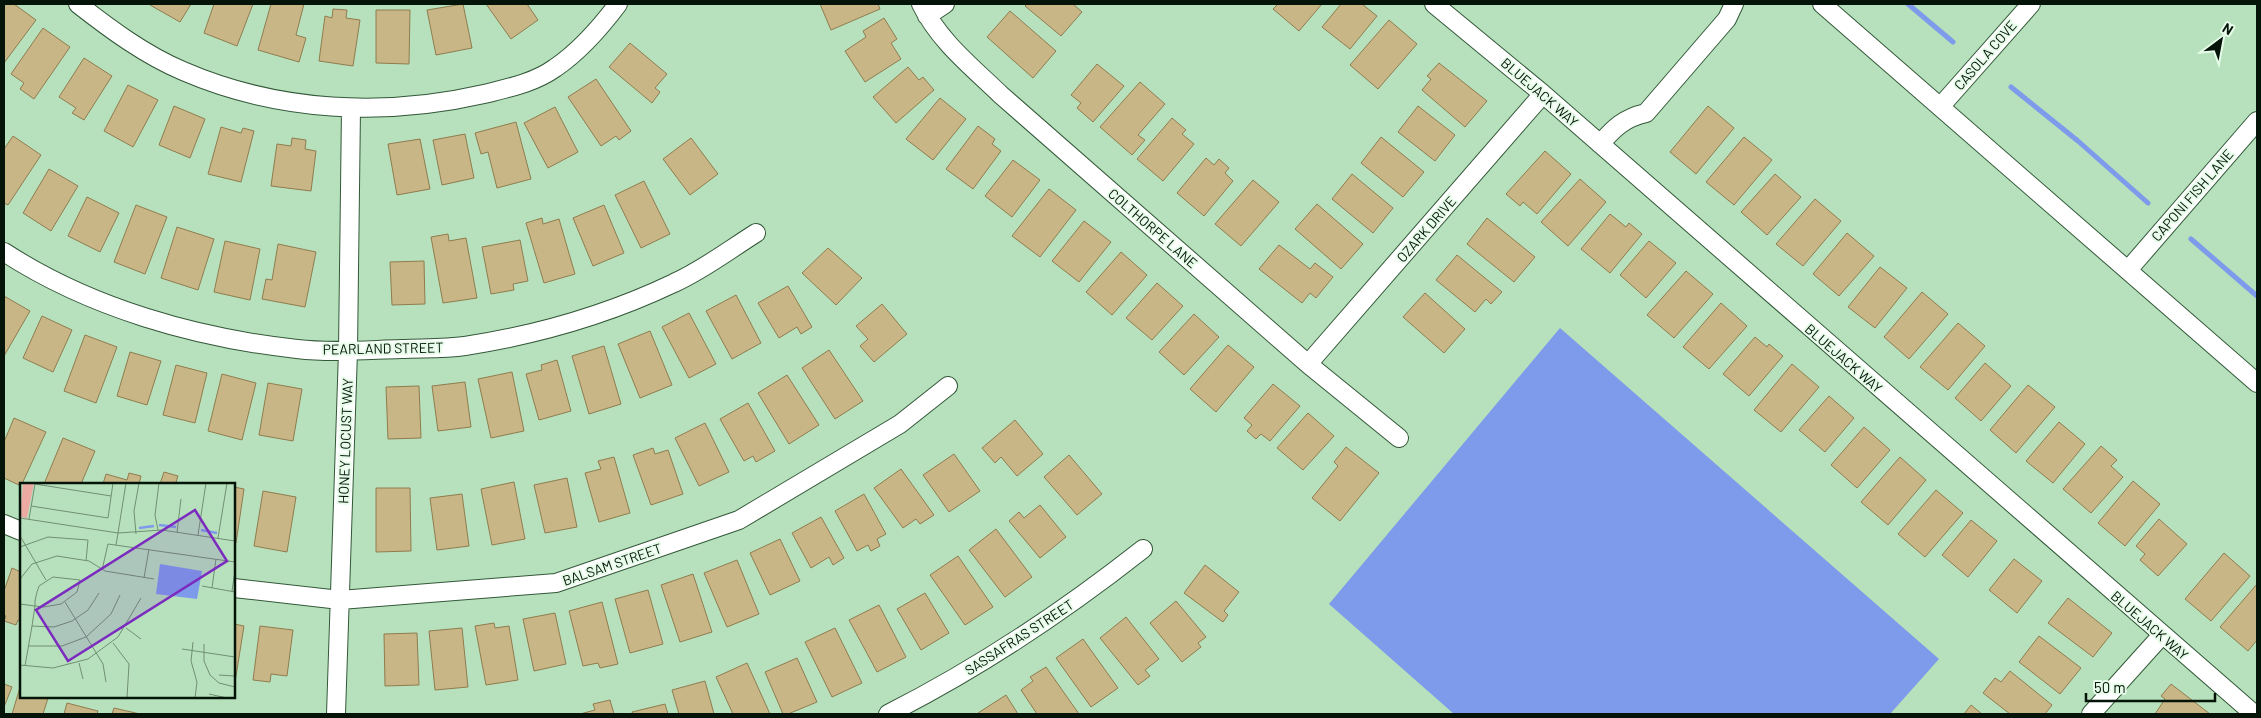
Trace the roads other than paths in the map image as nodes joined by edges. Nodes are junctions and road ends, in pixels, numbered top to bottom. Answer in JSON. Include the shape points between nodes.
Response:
{"nodes":[{"id":1,"x":78,"y":4,"type":"edge"},
{"id":2,"x":618,"y":4,"type":"edge"},
{"id":3,"x":945,"y":4,"type":"edge"},
{"id":4,"x":1434,"y":4,"type":"edge"},
{"id":5,"x":1734,"y":4,"type":"edge"},
{"id":6,"x":1822,"y":4,"type":"edge"},
{"id":7,"x":2030,"y":4,"type":"edge"},
{"id":8,"x":924,"y":10,"type":"edge"},
{"id":9,"x":1543,"y":94,"type":"junction"},
{"id":10,"x":1940,"y":107,"type":"junction"},
{"id":11,"x":351,"y":108,"type":"junction"},
{"id":12,"x":2257,"y":120,"type":"edge"},
{"id":13,"x":1600,"y":144,"type":"junction"},
{"id":14,"x":756,"y":233,"type":"dead end"},
{"id":15,"x":4,"y":252,"type":"edge"},
{"id":16,"x":2128,"y":270,"type":"junction"},
{"id":17,"x":348,"y":351,"type":"junction"},
{"id":18,"x":1308,"y":364,"type":"junction"},
{"id":19,"x":2257,"y":383,"type":"edge"},
{"id":20,"x":948,"y":386,"type":"dead end"},
{"id":21,"x":1399,"y":438,"type":"dead end"},
{"id":22,"x":4,"y":524,"type":"edge"},
{"id":23,"x":20,"y":532,"type":"edge"},
{"id":24,"x":1143,"y":549,"type":"dead end"},
{"id":25,"x":235,"y":588,"type":"edge"},
{"id":26,"x":340,"y":600,"type":"junction"},
{"id":27,"x":2162,"y":635,"type":"junction"},
{"id":28,"x":336,"y":714,"type":"edge"},
{"id":29,"x":888,"y":714,"type":"edge"},
{"id":30,"x":2091,"y":714,"type":"edge"},
{"id":31,"x":2254,"y":714,"type":"edge"}],
"edges":[{"from":1,"to":11,"type":"street","via":[[145,51],[216,84],[290,102]]},
{"from":2,"to":11,"type":"street","via":[[584,44],[554,69],[534,79],[434,104]]},
{"from":3,"to":8,"type":"street"},
{"from":4,"to":9,"type":"street","name":"BLUEJACK WAY"},
{"from":5,"to":13,"type":"street","via":[[1727,19],[1646,113],[1631,116],[1618,124]]},
{"from":6,"to":10,"type":"street"},
{"from":7,"to":10,"type":"street","name":"CASOLA COVE"},
{"from":8,"to":18,"type":"street","name":"COLTHORPE LANE","via":[[954,51],[1001,95]]},
{"from":9,"to":13,"type":"street","name":"BLUEJACK WAY"},
{"from":9,"to":18,"type":"street","name":"OZARK DRIVE"},
{"from":10,"to":16,"type":"street"},
{"from":11,"to":17,"type":"street","name":"HONEY LOCUST WAY"},
{"from":12,"to":16,"type":"street","name":"CAPONI FISH LANE"},
{"from":13,"to":27,"type":"street","name":"BLUEJACK WAY"},
{"from":14,"to":17,"type":"street","name":"PEARLAND STREET","via":[[676,283],[608,310],[537,332],[463,346]]},
{"from":15,"to":17,"type":"street","name":"PEARLAND STREET","via":[[73,289],[160,322],[258,344],[299,350]]},
{"from":16,"to":19,"type":"street"},
{"from":17,"to":26,"type":"street","name":"HONEY LOCUST WAY"},
{"from":18,"to":21,"type":"street","name":"COLTHORPE LANE"},
{"from":20,"to":26,"type":"street","name":"BALSAM STREET","via":[[900,424],[739,520],[556,583]]},
{"from":22,"to":23,"type":"street"},
{"from":24,"to":29,"type":"street","name":"SASSAFRAS STREET","via":[[1094,588],[1024,636],[943,687]]},
{"from":25,"to":26,"type":"street","name":"BALSAM STREET"},
{"from":26,"to":28,"type":"street","name":"HONEY LOCUST WAY"},
{"from":27,"to":30,"type":"street"},
{"from":27,"to":31,"type":"street","name":"BLUEJACK WAY"}]}
